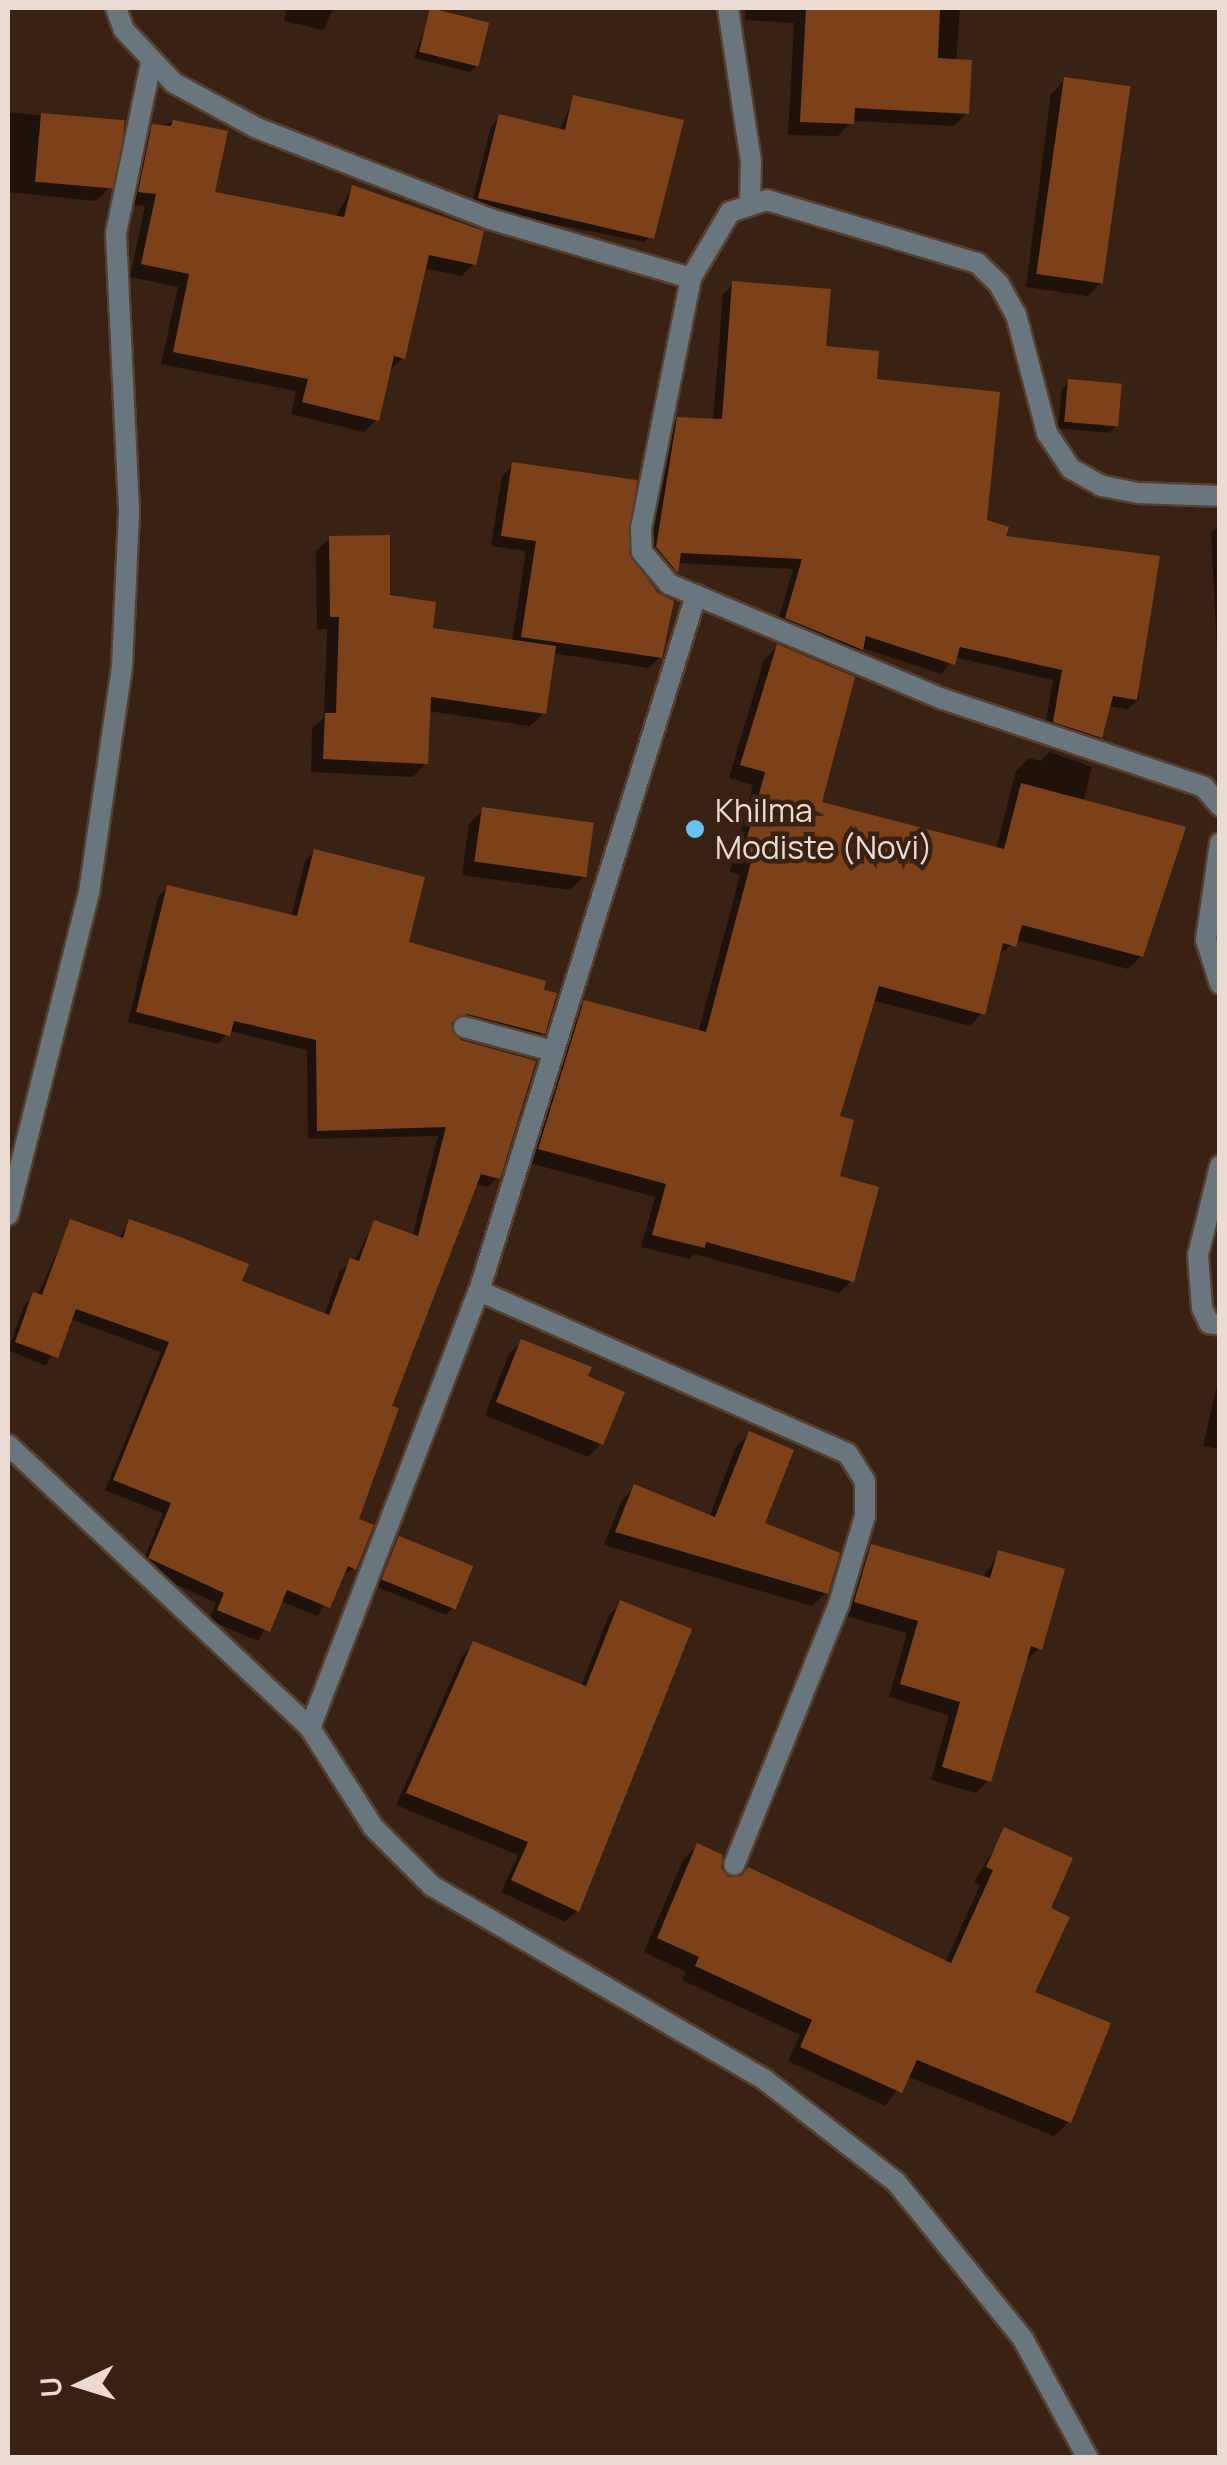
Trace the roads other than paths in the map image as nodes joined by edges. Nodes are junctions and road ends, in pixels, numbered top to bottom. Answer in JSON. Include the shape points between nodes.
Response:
{"nodes":[{"id":1,"x":116,"y":8,"type":"edge"},
{"id":2,"x":728,"y":8,"type":"edge"},
{"id":3,"x":150,"y":63,"type":"junction"},
{"id":4,"x":750,"y":202,"type":"junction"},
{"id":5,"x":691,"y":278,"type":"junction"},
{"id":6,"x":1220,"y":496,"type":"edge"},
{"id":7,"x":696,"y":596,"type":"junction"},
{"id":8,"x":1220,"y":806,"type":"edge"},
{"id":9,"x":1220,"y":843,"type":"edge"},
{"id":10,"x":1220,"y":984,"type":"edge"},
{"id":11,"x":464,"y":1027,"type":"dead end"},
{"id":12,"x":554,"y":1052,"type":"junction"},
{"id":13,"x":1220,"y":1166,"type":"edge"},
{"id":14,"x":8,"y":1214,"type":"edge"},
{"id":15,"x":478,"y":1290,"type":"junction"},
{"id":16,"x":1220,"y":1325,"type":"edge"},
{"id":17,"x":8,"y":1445,"type":"edge"},
{"id":18,"x":310,"y":1728,"type":"junction"},
{"id":19,"x":734,"y":1865,"type":"dead end"},
{"id":20,"x":1088,"y":2458,"type":"edge"}],
"edges":[{"from":1,"to":3,"type":"street"},
{"from":2,"to":4,"type":"street","via":[[749,145]]},
{"from":3,"to":5,"type":"street","via":[[257,128],[490,219]]},
{"from":3,"to":14,"type":"street","via":[[116,233],[129,510],[122,667],[90,893]]},
{"from":4,"to":5,"type":"street","via":[[730,212]]},
{"from":4,"to":6,"type":"street","via":[[791,205],[977,263],[1000,284],[1016,316],[1047,433],[1070,470],[1138,493]]},
{"from":5,"to":7,"type":"street","via":[[641,528],[652,568]]},
{"from":7,"to":8,"type":"street","via":[[943,699],[1204,787]]},
{"from":7,"to":12,"type":"street"},
{"from":9,"to":10,"type":"street","via":[[1206,940]]},
{"from":11,"to":12,"type":"street"},
{"from":12,"to":15,"type":"street"},
{"from":13,"to":16,"type":"street","via":[[1198,1254],[1202,1308],[1210,1323]]},
{"from":15,"to":18,"type":"street"},
{"from":15,"to":19,"type":"street","via":[[848,1454],[865,1481],[865,1516],[839,1604]]},
{"from":17,"to":18,"type":"street"},
{"from":18,"to":20,"type":"street","via":[[373,1826],[432,1886],[764,2080],[896,2182],[1023,2339]]}]}
